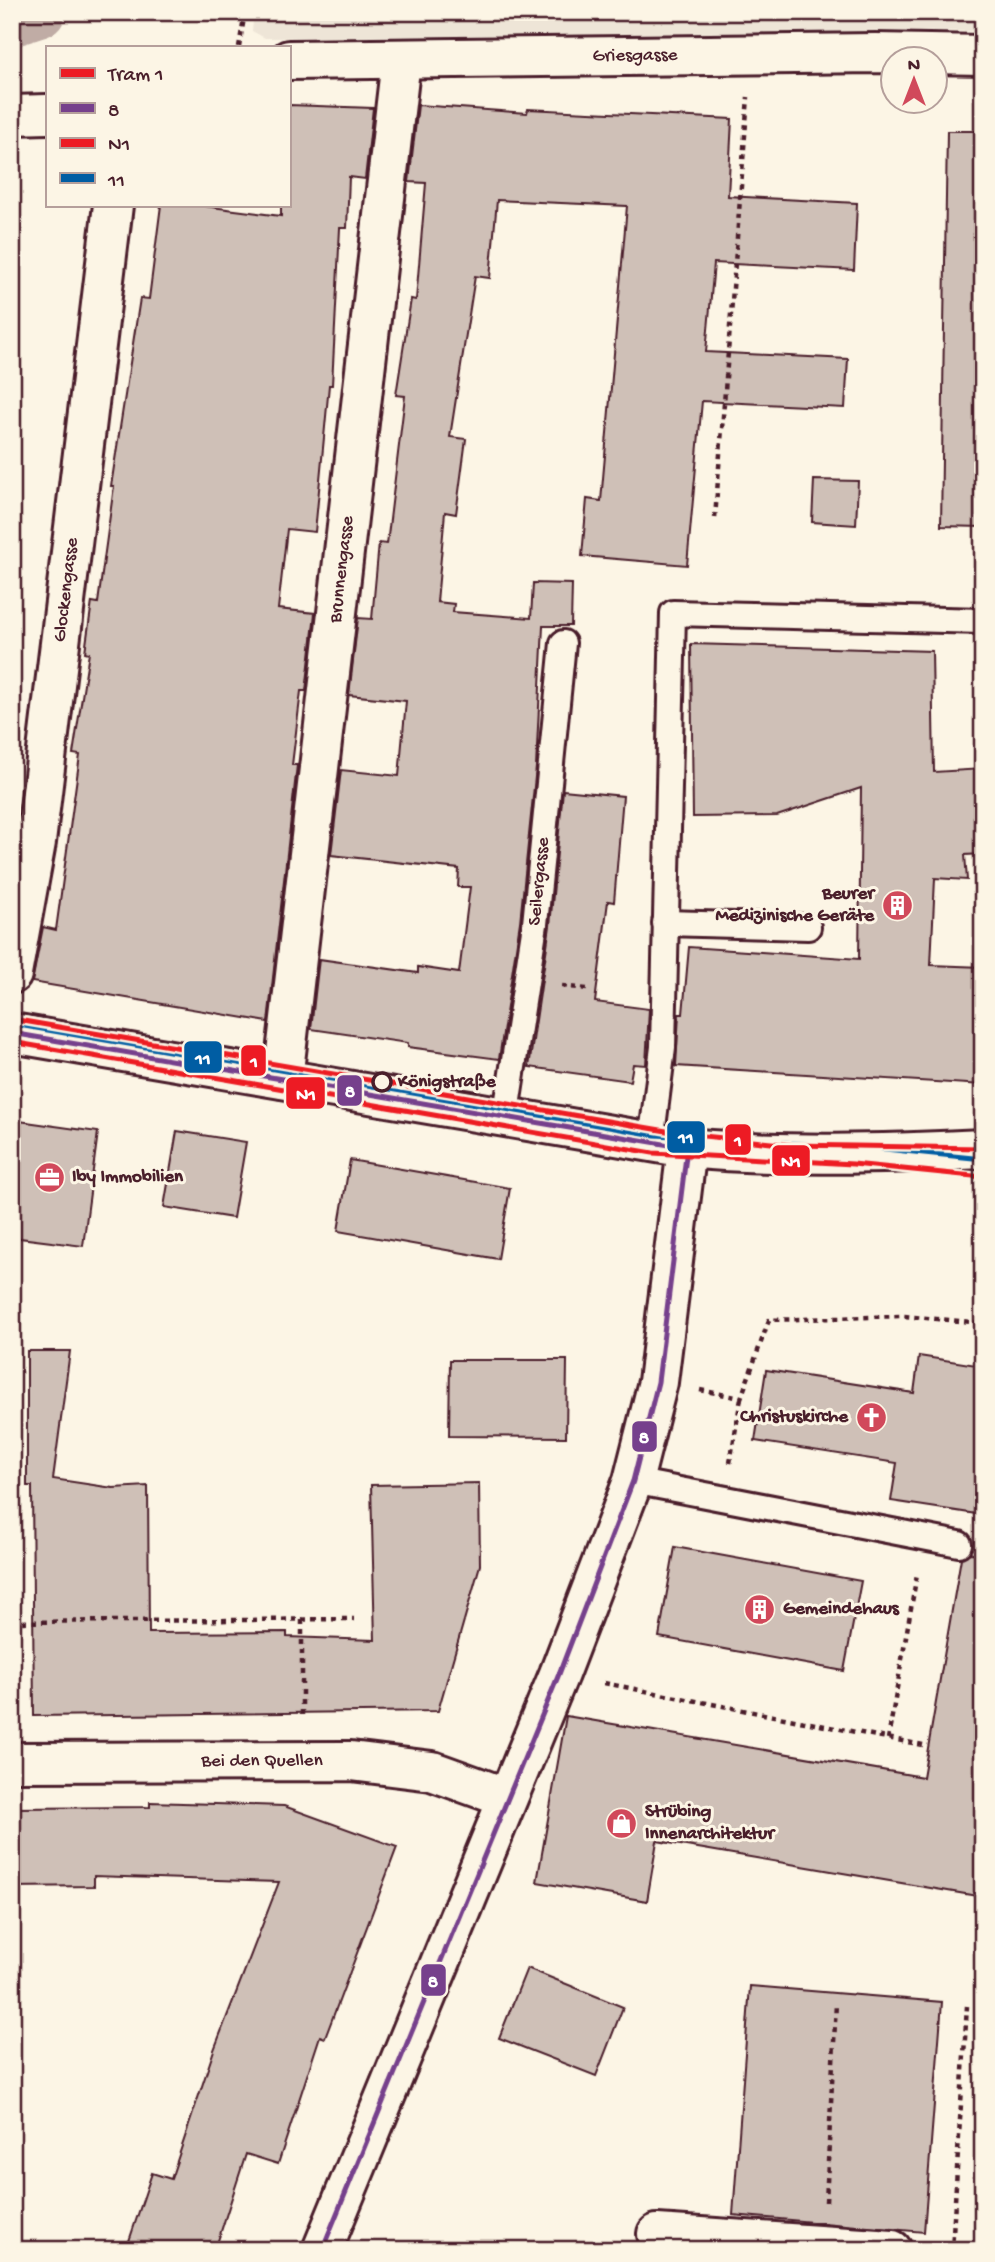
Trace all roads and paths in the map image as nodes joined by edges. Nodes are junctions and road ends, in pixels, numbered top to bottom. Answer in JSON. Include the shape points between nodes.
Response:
{"nodes":[{"id":1,"x":245,"y":12,"type":"edge"},
{"id":2,"x":239,"y":46,"type":"edge"},
{"id":3,"x":752,"y":55,"type":"junction"},
{"id":4,"x":983,"y":55,"type":"edge"},
{"id":5,"x":290,"y":60,"type":"edge"},
{"id":6,"x":401,"y":60,"type":"junction"},
{"id":7,"x":46,"y":114,"type":"edge"},
{"id":8,"x":12,"y":115,"type":"edge"},
{"id":9,"x":113,"y":206,"type":"edge"},
{"id":10,"x":715,"y":518,"type":"dead end"},
{"id":11,"x":983,"y":621,"type":"edge"},
{"id":12,"x":563,"y":643,"type":"dead end"},
{"id":13,"x":665,"y":923,"type":"junction"},
{"id":14,"x":808,"y":927,"type":"dead end"},
{"id":15,"x":12,"y":974,"type":"edge"},
{"id":16,"x":12,"y":1033,"type":"edge"},
{"id":17,"x":283,"y":1079,"type":"junction"},
{"id":18,"x":505,"y":1119,"type":"junction"},
{"id":19,"x":669,"y":1146,"type":"junction"},
{"id":20,"x":975,"y":1165,"type":"edge"},
{"id":21,"x":983,"y":1323,"type":"edge"},
{"id":22,"x":658,"y":1382,"type":"junction"},
{"id":23,"x":741,"y":1398,"type":"junction"},
{"id":24,"x":633,"y":1481,"type":"junction"},
{"id":25,"x":725,"y":1499,"type":"junction"},
{"id":26,"x":924,"y":1538,"type":"junction"},
{"id":27,"x":959,"y":1544,"type":"dead end"},
{"id":28,"x":354,"y":1619,"type":"dead end"},
{"id":29,"x":302,"y":1620,"type":"junction"},
{"id":30,"x":12,"y":1622,"type":"edge"},
{"id":31,"x":559,"y":1674,"type":"junction"},
{"id":32,"x":888,"y":1739,"type":"junction"},
{"id":33,"x":928,"y":1746,"type":"dead end"},
{"id":34,"x":302,"y":1761,"type":"junction"},
{"id":35,"x":12,"y":1762,"type":"edge"},
{"id":36,"x":508,"y":1798,"type":"junction"},
{"id":37,"x":836,"y":2003,"type":"dead end"},
{"id":38,"x":967,"y":2006,"type":"dead end"},
{"id":39,"x":657,"y":2234,"type":"dead end"},
{"id":40,"x":824,"y":2245,"type":"junction"},
{"id":41,"x":322,"y":2250,"type":"edge"},
{"id":42,"x":892,"y":2250,"type":"edge"},
{"id":43,"x":952,"y":2250,"type":"edge"}],
"edges":[{"from":1,"to":2,"type":"path"},
{"from":3,"to":4,"type":"street","name":"Griesgasse"},
{"from":3,"to":6,"type":"street","name":"Griesgasse"},
{"from":3,"to":10,"type":"path"},
{"from":5,"to":6,"type":"street","name":"Griesgasse"},
{"from":6,"to":17,"type":"street","name":"Brunnengasse"},
{"from":7,"to":8,"type":"street"},
{"from":9,"to":15,"type":"street","name":"Glockengasse","via":[[36,842]]},
{"from":11,"to":13,"type":"lane","via":[[673,613]]},
{"from":12,"to":18,"type":"lane","name":"Seilergasse","via":[[535,924]]},
{"from":13,"to":14,"type":"lane"},
{"from":13,"to":19,"type":"lane","via":[[663,1047]]},
{"from":16,"to":17,"type":"street"},
{"from":17,"to":18,"type":"street"},
{"from":18,"to":19,"type":"street"},
{"from":19,"to":20,"type":"street"},
{"from":19,"to":22,"type":"street"},
{"from":21,"to":23,"type":"path","via":[[902,1316],[769,1320]]},
{"from":22,"to":23,"type":"path"},
{"from":22,"to":24,"type":"street"},
{"from":23,"to":25,"type":"path"},
{"from":24,"to":25,"type":"lane"},
{"from":24,"to":31,"type":"street"},
{"from":25,"to":26,"type":"lane"},
{"from":26,"to":27,"type":"lane"},
{"from":26,"to":32,"type":"path"},
{"from":28,"to":29,"type":"path"},
{"from":29,"to":30,"type":"path"},
{"from":29,"to":34,"type":"path"},
{"from":31,"to":32,"type":"path"},
{"from":31,"to":36,"type":"street"},
{"from":32,"to":33,"type":"path"},
{"from":34,"to":35,"type":"street","name":"Bei den Quellen"},
{"from":34,"to":36,"type":"street","name":"Bei den Quellen","via":[[351,1761],[432,1771]]},
{"from":36,"to":41,"type":"street"},
{"from":37,"to":40,"type":"path"},
{"from":38,"to":43,"type":"path"},
{"from":39,"to":40,"type":"street"},
{"from":40,"to":42,"type":"street"}]}
